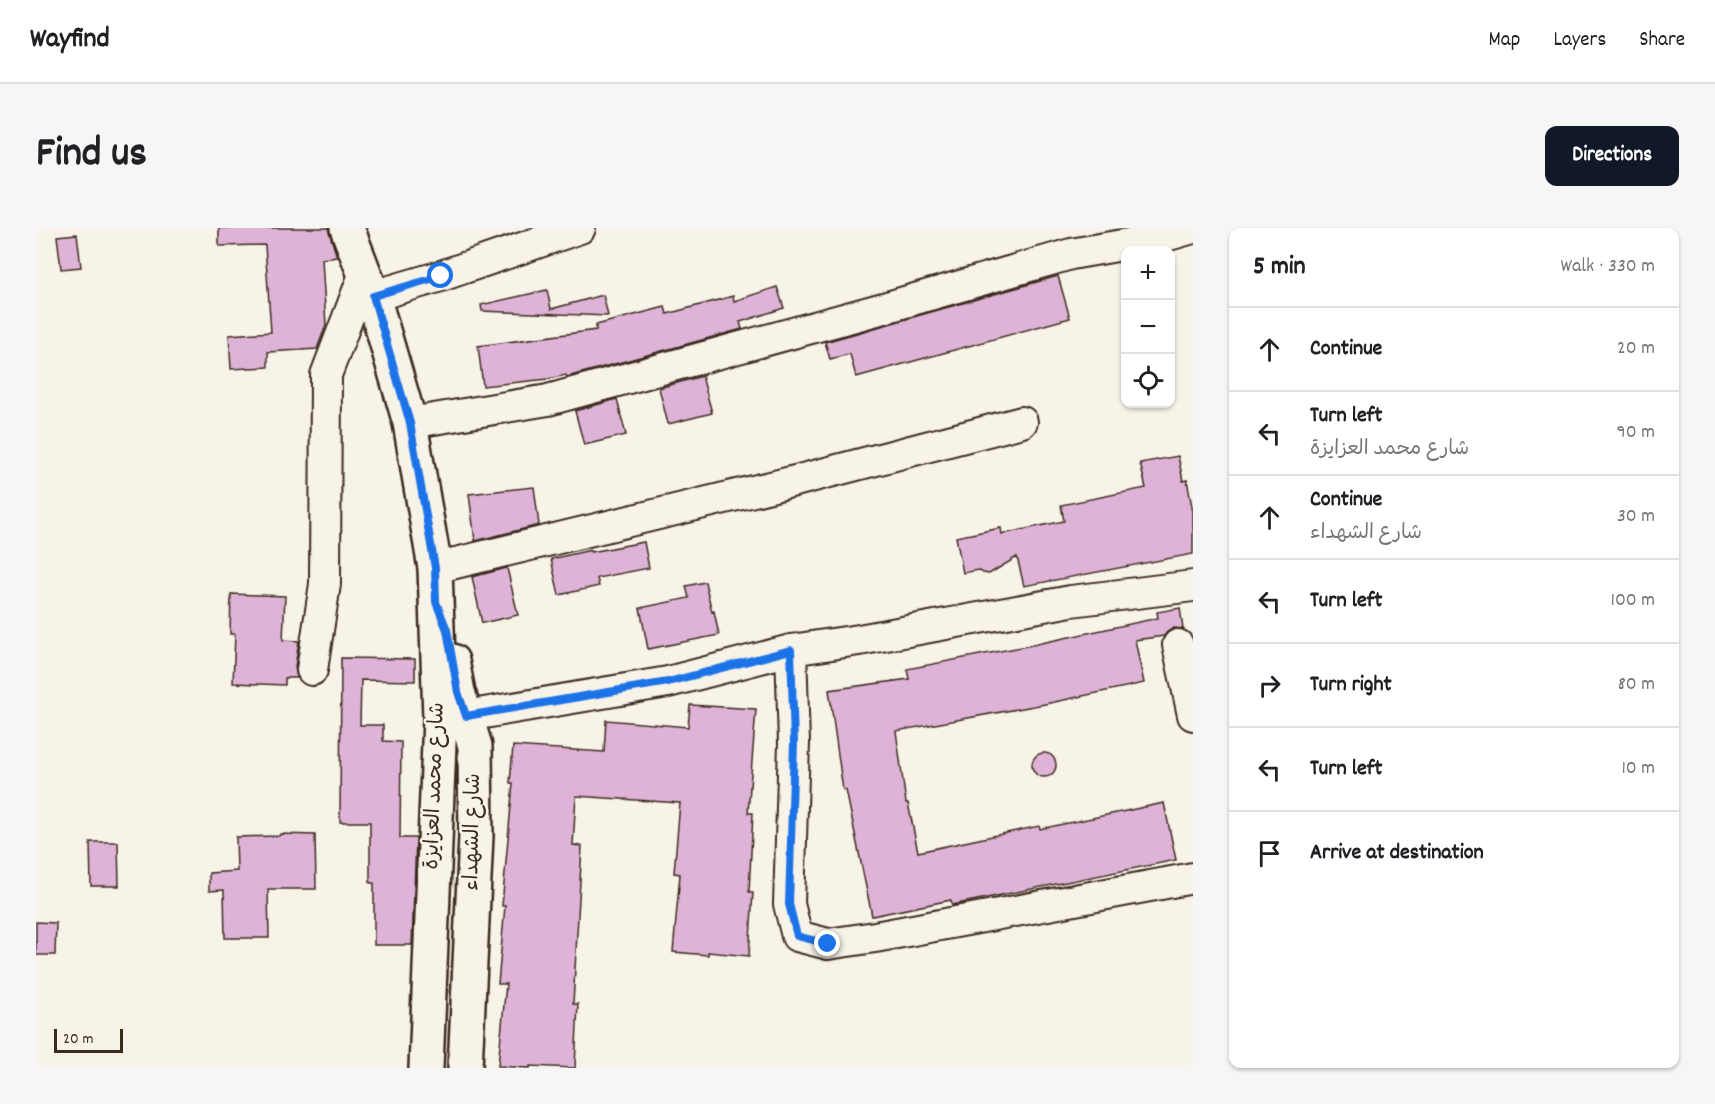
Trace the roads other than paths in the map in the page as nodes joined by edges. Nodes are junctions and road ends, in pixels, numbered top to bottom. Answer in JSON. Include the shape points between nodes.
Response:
{"nodes":[{"id":1,"x":346,"y":228,"type":"edge"},
{"id":2,"x":580,"y":228,"type":"edge"},
{"id":3,"x":1193,"y":228,"type":"edge"},
{"id":4,"x":368,"y":285,"type":"junction"},
{"id":5,"x":1022,"y":422,"type":"dead end"},
{"id":6,"x":410,"y":423,"type":"junction"},
{"id":7,"x":435,"y":568,"type":"junction"},
{"id":8,"x":1193,"y":586,"type":"edge"},
{"id":9,"x":1178,"y":645,"type":"dead end"},
{"id":10,"x":791,"y":650,"type":"junction"},
{"id":11,"x":312,"y":670,"type":"dead end"},
{"id":12,"x":1193,"y":715,"type":"edge"},
{"id":13,"x":453,"y":717,"type":"junction"},
{"id":14,"x":1193,"y":878,"type":"edge"},
{"id":15,"x":426,"y":1068,"type":"edge"},
{"id":16,"x":465,"y":1068,"type":"edge"}],
"edges":[{"from":1,"to":4,"type":"main road"},
{"from":2,"to":4,"type":"street","via":[[441,276]]},
{"from":3,"to":6,"type":"street","via":[[1071,254],[548,400]]},
{"from":4,"to":6,"type":"main road"},
{"from":4,"to":11,"type":"street","via":[[326,375],[325,584]]},
{"from":5,"to":7,"type":"street"},
{"from":6,"to":7,"type":"main road"},
{"from":7,"to":13,"type":"main road","name":"شارع الشهداء","via":[[436,602],[447,630],[458,692]]},
{"from":8,"to":10,"type":"street","via":[[1071,601]]},
{"from":9,"to":12,"type":"street"},
{"from":10,"to":13,"type":"street","via":[[668,682]]},
{"from":10,"to":14,"type":"street","via":[[794,743],[789,904],[797,936],[828,944],[863,939]]},
{"from":13,"to":15,"type":"main road","name":"شارع محمد العزايزة"},
{"from":13,"to":16,"type":"main road","name":"شارع الشهداء","via":[[475,746],[476,836]]}]}
